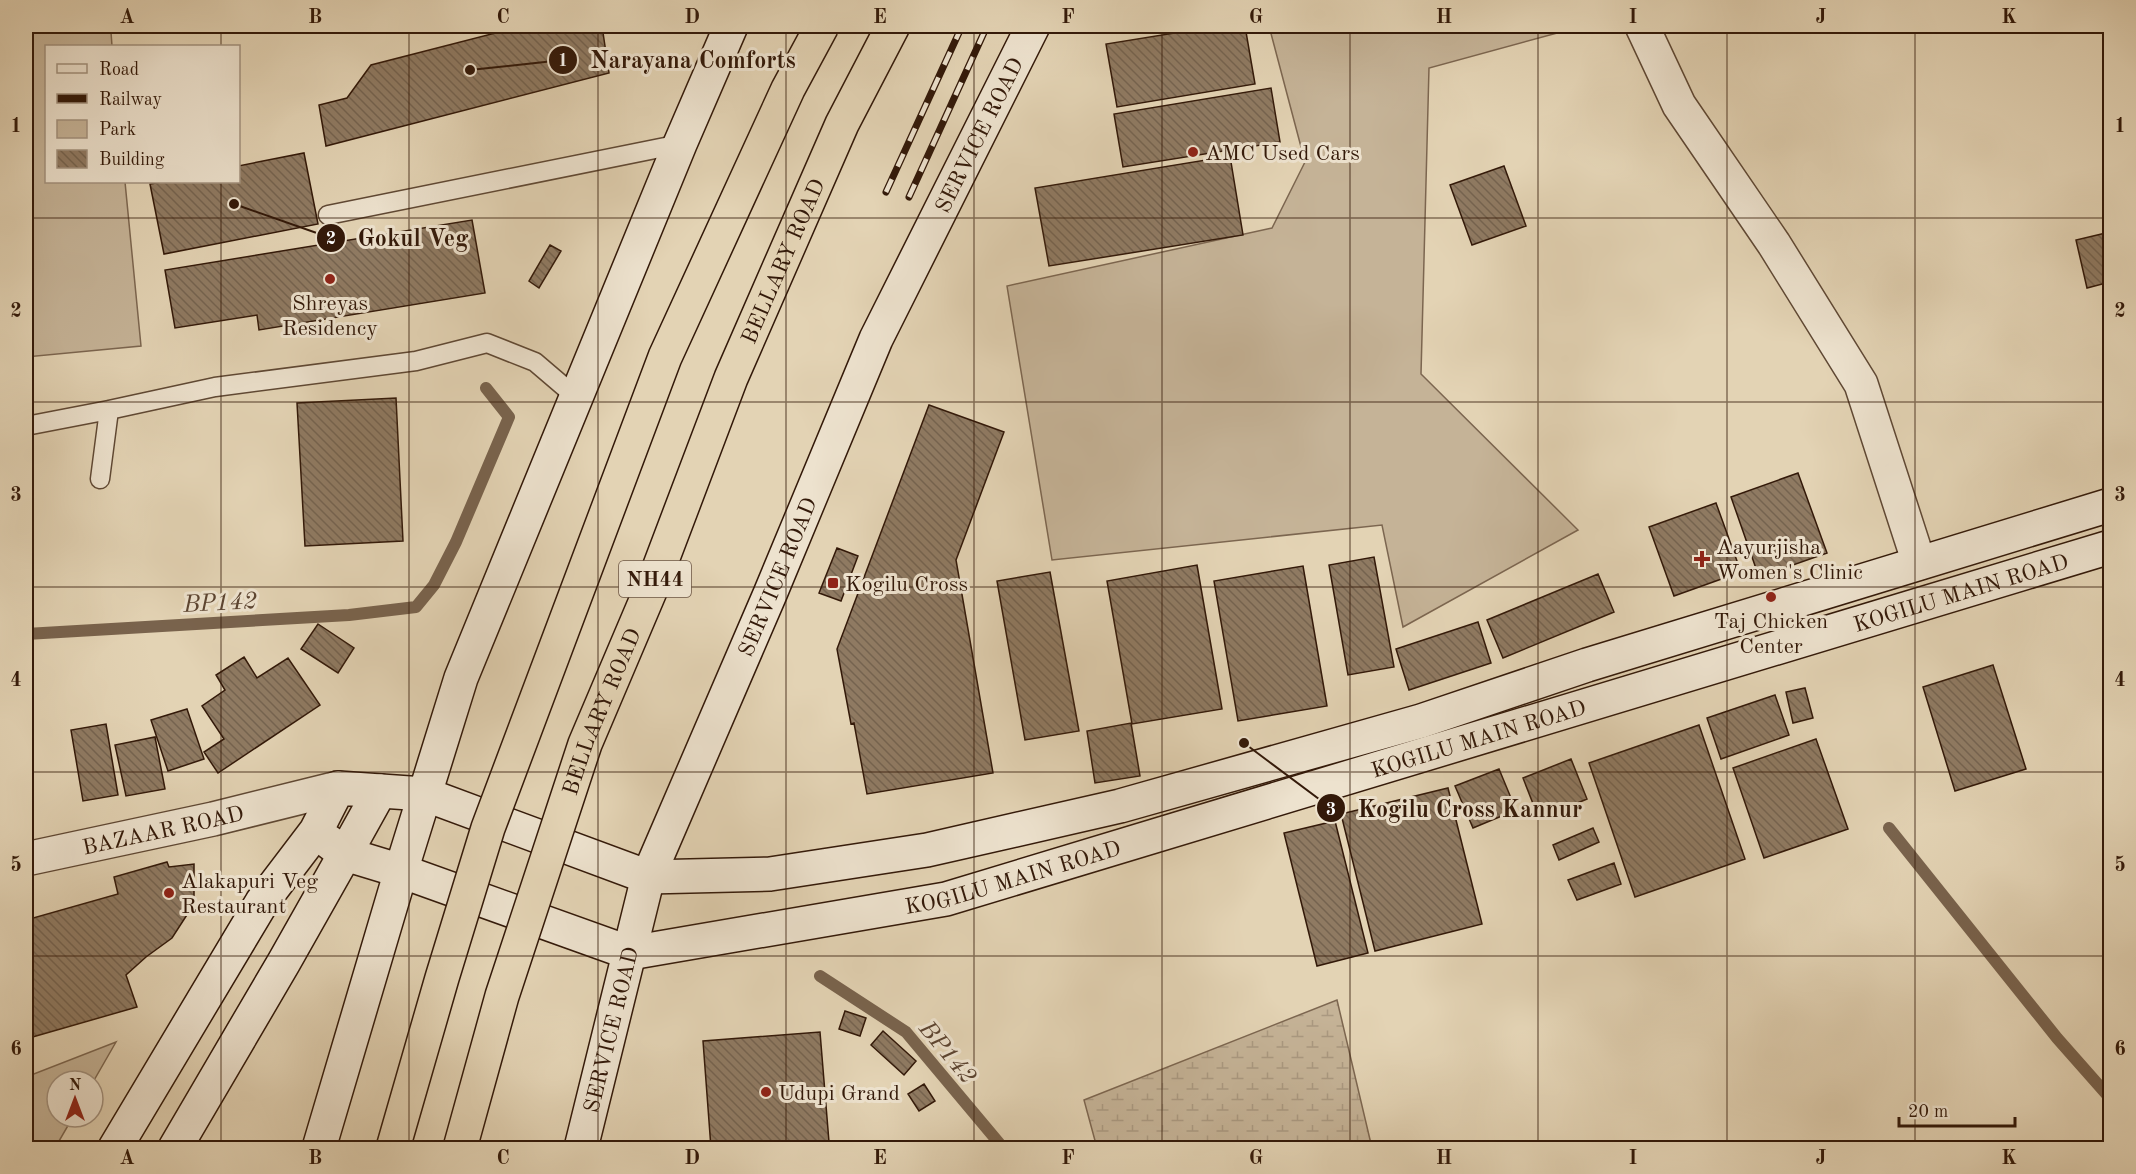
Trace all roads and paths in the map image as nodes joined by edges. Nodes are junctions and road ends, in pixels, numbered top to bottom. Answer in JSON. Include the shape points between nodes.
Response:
{"nodes":[{"id":1,"x":731,"y":26,"type":"edge"},
{"id":2,"x":822,"y":26,"type":"edge"},
{"id":3,"x":893,"y":26,"type":"edge"},
{"id":4,"x":1033,"y":26,"type":"edge"},
{"id":5,"x":1642,"y":26,"type":"edge"},
{"id":6,"x":680,"y":144,"type":"junction"},
{"id":7,"x":328,"y":215,"type":"dead end"},
{"id":8,"x":576,"y":397,"type":"junction"},
{"id":9,"x":109,"y":410,"type":"junction"},
{"id":10,"x":26,"y":426,"type":"edge"},
{"id":11,"x":99,"y":479,"type":"dead end"},
{"id":12,"x":2110,"y":505,"type":"edge"},
{"id":13,"x":1976,"y":546,"type":"junction"},
{"id":14,"x":2110,"y":547,"type":"edge"},
{"id":15,"x":1919,"y":563,"type":"junction"},
{"id":16,"x":1989,"y":584,"type":"junction"},
{"id":17,"x":338,"y":788,"type":"junction"},
{"id":18,"x":380,"y":791,"type":"junction"},
{"id":19,"x":424,"y":794,"type":"junction"},
{"id":20,"x":298,"y":799,"type":"junction"},
{"id":21,"x":316,"y":831,"type":"junction"},
{"id":22,"x":927,"y":850,"type":"junction"},
{"id":23,"x":345,"y":854,"type":"junction"},
{"id":24,"x":26,"y":859,"type":"edge"},
{"id":25,"x":401,"y":871,"type":"junction"},
{"id":26,"x":648,"y":877,"type":"junction"},
{"id":27,"x":946,"y":898,"type":"junction"},
{"id":28,"x":630,"y":953,"type":"junction"},
{"id":29,"x":115,"y":1149,"type":"edge"},
{"id":30,"x":175,"y":1149,"type":"edge"},
{"id":31,"x":319,"y":1149,"type":"edge"},
{"id":32,"x":393,"y":1149,"type":"edge"},
{"id":33,"x":460,"y":1149,"type":"edge"},
{"id":34,"x":581,"y":1149,"type":"edge"}],
"edges":[{"from":1,"to":6,"type":"main road"},
{"from":2,"to":32,"type":"highway","number":"NH44","bridge":true,"via":[[788,89],[664,357],[488,828]]},
{"from":3,"to":33,"type":"highway","name":"BELLARY ROAD","number":"NH44","bridge":true,"via":[[842,124],[731,378],[653,584],[585,744],[502,996]]},
{"from":4,"to":26,"type":"main road","name":"SERVICE ROAD","via":[[876,339]]},
{"from":5,"to":15,"type":"main road","via":[[1679,105],[1774,244],[1861,384]]},
{"from":6,"to":7,"type":"lane"},
{"from":6,"to":8,"type":"main road"},
{"from":8,"to":9,"type":"lane","via":[[535,362],[487,343],[416,361],[215,387]]},
{"from":8,"to":19,"type":"main road","via":[[469,658]]},
{"from":9,"to":10,"type":"lane"},
{"from":9,"to":11,"type":"lane"},
{"from":12,"to":13,"type":"main road","name":"KOGILU MAIN ROAD"},
{"from":13,"to":15,"type":"main road","name":"KOGILU MAIN ROAD"},
{"from":13,"to":16,"type":"main road"},
{"from":14,"to":16,"type":"main road","name":"KOGILU MAIN ROAD"},
{"from":15,"to":22,"type":"main road","name":"KOGILU MAIN ROAD","via":[[1587,665],[1421,721],[1120,806]]},
{"from":16,"to":27,"type":"main road","name":"KOGILU MAIN ROAD"},
{"from":17,"to":18,"type":"main road","name":"BAZAAR ROAD"},
{"from":17,"to":20,"type":"main road","name":"BAZAAR ROAD"},
{"from":17,"to":21,"type":"main road"},
{"from":18,"to":19,"type":"main road","name":"BAZAAR ROAD"},
{"from":18,"to":23,"type":"main road"},
{"from":19,"to":25,"type":"main road"},
{"from":19,"to":26,"type":"main road","name":"BAZAAR ROAD"},
{"from":20,"to":21,"type":"main road"},
{"from":20,"to":24,"type":"main road","name":"BAZAAR ROAD"},
{"from":21,"to":23,"type":"main road"},
{"from":21,"to":29,"type":"main road","via":[[262,902]]},
{"from":22,"to":26,"type":"main road","name":"KOGILU MAIN ROAD","via":[[770,874]]},
{"from":22,"to":27,"type":"main road"},
{"from":23,"to":25,"type":"main road"},
{"from":23,"to":30,"type":"main road"},
{"from":25,"to":28,"type":"main road"},
{"from":25,"to":31,"type":"main road"},
{"from":26,"to":28,"type":"main road","name":"SERVICE ROAD"},
{"from":27,"to":28,"type":"main road","name":"KOGILU MAIN ROAD"},
{"from":28,"to":34,"type":"main road","name":"SERVICE ROAD"}]}
